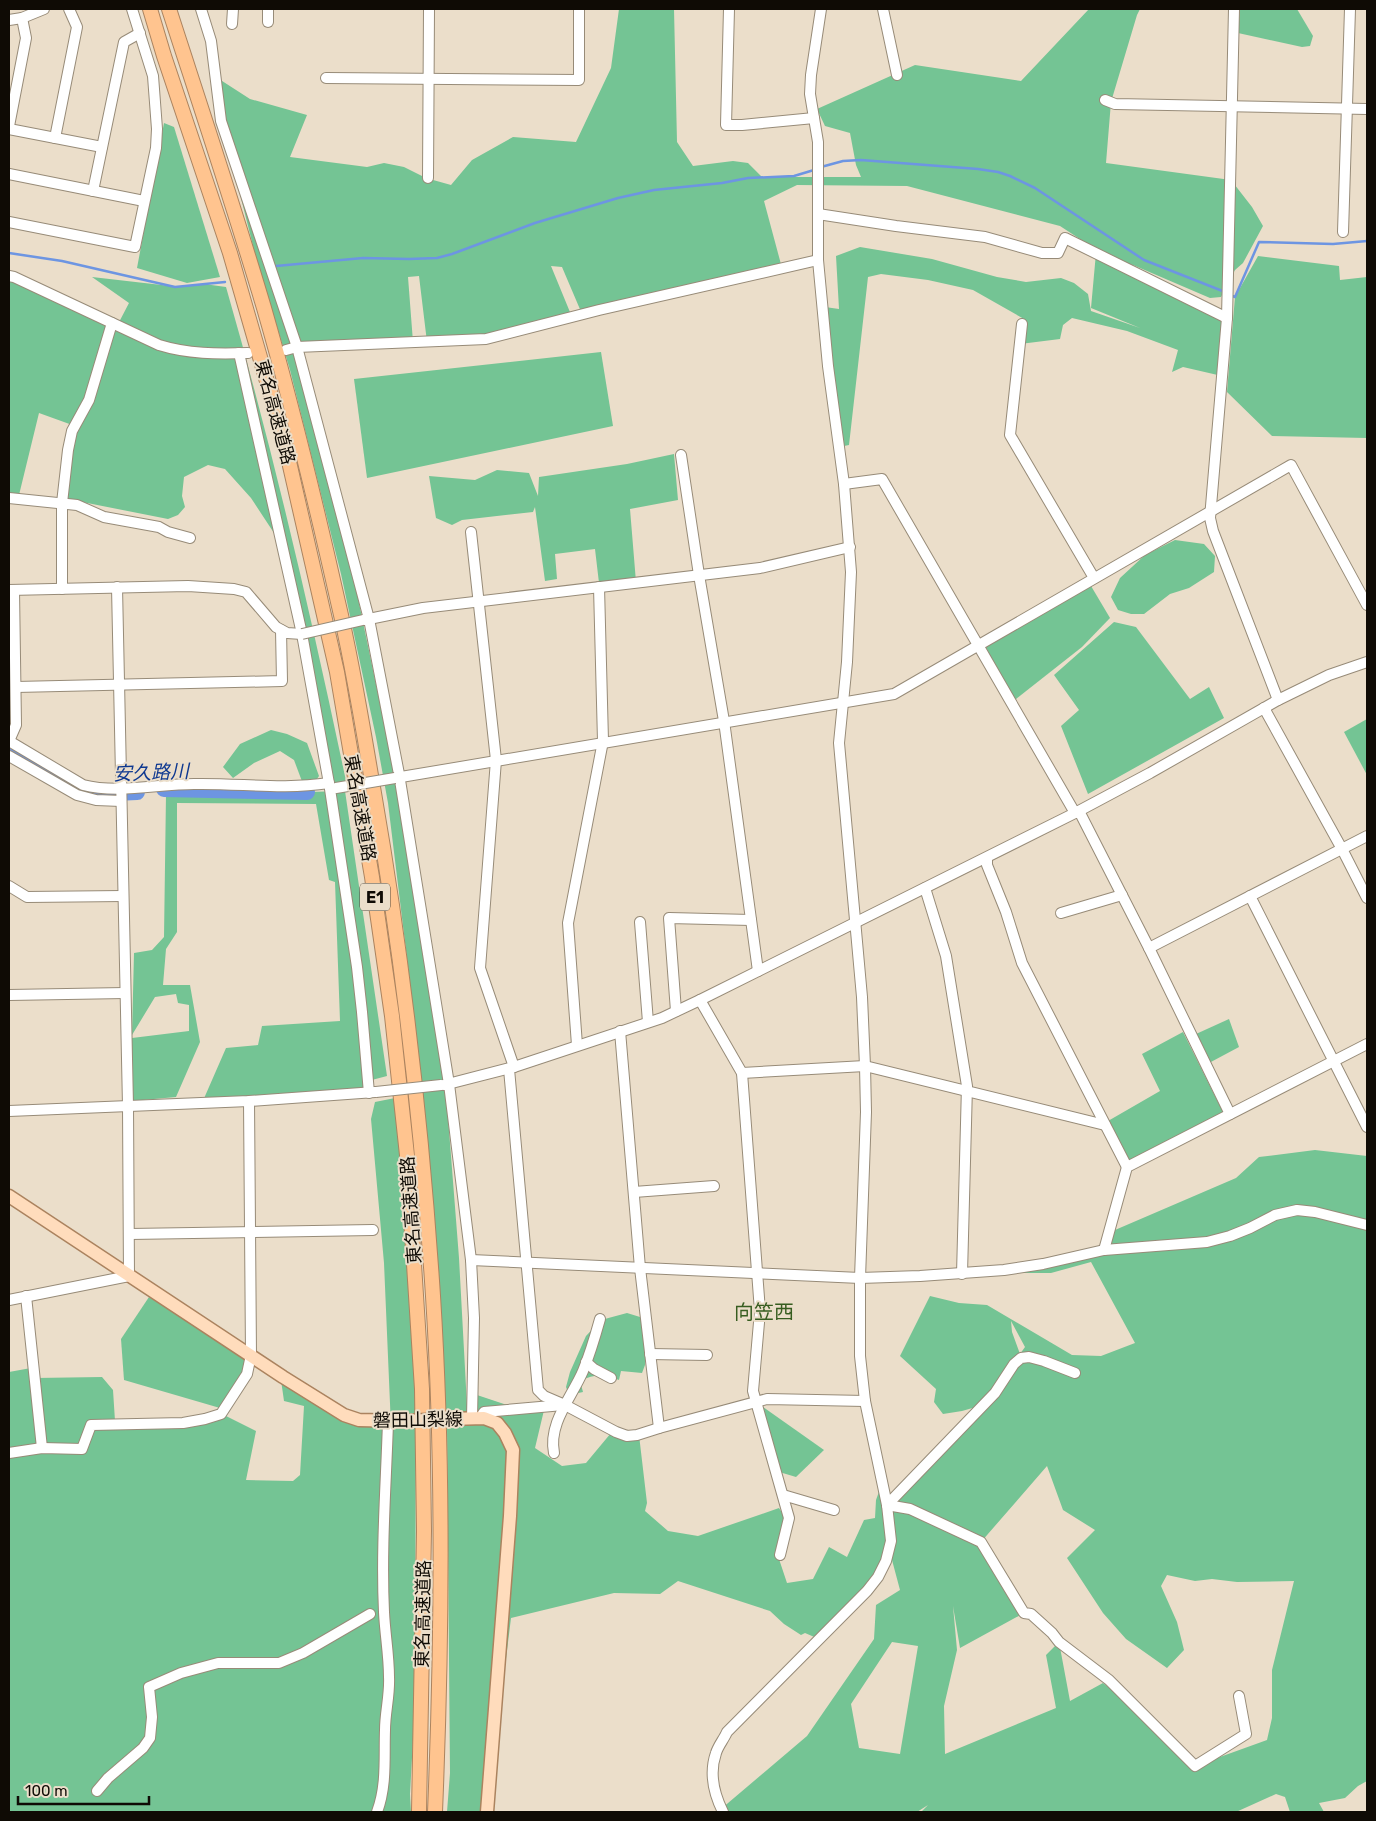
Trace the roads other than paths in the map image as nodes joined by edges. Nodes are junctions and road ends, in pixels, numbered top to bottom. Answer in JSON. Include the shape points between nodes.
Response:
{"nodes":[{"id":1,"x":44,"y":9,"type":"edge"},
{"id":2,"x":69,"y":9,"type":"edge"},
{"id":3,"x":132,"y":9,"type":"edge"},
{"id":4,"x":149,"y":9,"type":"edge"},
{"id":5,"x":169,"y":9,"type":"edge"},
{"id":6,"x":201,"y":9,"type":"edge"},
{"id":7,"x":233,"y":9,"type":"edge"},
{"id":8,"x":268,"y":9,"type":"edge"},
{"id":9,"x":429,"y":9,"type":"edge"},
{"id":10,"x":579,"y":9,"type":"edge"},
{"id":11,"x":729,"y":9,"type":"edge"},
{"id":12,"x":821,"y":9,"type":"edge"},
{"id":13,"x":883,"y":9,"type":"edge"},
{"id":14,"x":1234,"y":9,"type":"edge"},
{"id":15,"x":1350,"y":9,"type":"edge"},
{"id":16,"x":22,"y":18,"type":"junction"},
{"id":17,"x":9,"y":20,"type":"edge"},
{"id":18,"x":268,"y":22,"type":"dead end"},
{"id":19,"x":232,"y":24,"type":"dead end"},
{"id":20,"x":140,"y":33,"type":"junction"},
{"id":21,"x":897,"y":75,"type":"dead end"},
{"id":22,"x":326,"y":78,"type":"dead end"},
{"id":23,"x":428,"y":79,"type":"junction"},
{"id":24,"x":1104,"y":100,"type":"dead end"},
{"id":25,"x":1232,"y":107,"type":"junction"},
{"id":26,"x":1348,"y":108,"type":"junction"},
{"id":27,"x":1367,"y":109,"type":"edge"},
{"id":28,"x":814,"y":118,"type":"junction"},
{"id":29,"x":9,"y":127,"type":"edge"},
{"id":30,"x":55,"y":138,"type":"junction"},
{"id":31,"x":102,"y":147,"type":"junction"},
{"id":32,"x":9,"y":174,"type":"edge"},
{"id":33,"x":428,"y":178,"type":"dead end"},
{"id":34,"x":93,"y":191,"type":"junction"},
{"id":35,"x":144,"y":201,"type":"junction"},
{"id":36,"x":818,"y":214,"type":"junction"},
{"id":37,"x":9,"y":222,"type":"edge"},
{"id":38,"x":1343,"y":232,"type":"dead end"},
{"id":39,"x":818,"y":260,"type":"junction"},
{"id":40,"x":9,"y":276,"type":"edge"},
{"id":41,"x":1227,"y":318,"type":"junction"},
{"id":42,"x":112,"y":323,"type":"junction"},
{"id":43,"x":1022,"y":324,"type":"dead end"},
{"id":44,"x":297,"y":347,"type":"junction"},
{"id":45,"x":286,"y":350,"type":"dead end"},
{"id":46,"x":681,"y":455,"type":"dead end"},
{"id":47,"x":844,"y":484,"type":"junction"},
{"id":48,"x":9,"y":498,"type":"edge"},
{"id":49,"x":62,"y":503,"type":"junction"},
{"id":50,"x":1211,"y":510,"type":"junction"},
{"id":51,"x":471,"y":532,"type":"dead end"},
{"id":52,"x":190,"y":538,"type":"dead end"},
{"id":53,"x":850,"y":547,"type":"junction"},
{"id":54,"x":699,"y":575,"type":"junction"},
{"id":55,"x":1094,"y":578,"type":"junction"},
{"id":56,"x":599,"y":587,"type":"junction"},
{"id":57,"x":117,"y":588,"type":"junction"},
{"id":58,"x":62,"y":589,"type":"junction"},
{"id":59,"x":12,"y":590,"type":"edge"},
{"id":60,"x":478,"y":601,"type":"junction"},
{"id":61,"x":1367,"y":605,"type":"edge"},
{"id":62,"x":366,"y":620,"type":"junction"},
{"id":63,"x":281,"y":630,"type":"junction"},
{"id":64,"x":302,"y":634,"type":"junction"},
{"id":65,"x":978,"y":646,"type":"junction"},
{"id":66,"x":1367,"y":662,"type":"edge"},
{"id":67,"x":120,"y":685,"type":"junction"},
{"id":68,"x":16,"y":687,"type":"junction"},
{"id":69,"x":1278,"y":700,"type":"junction"},
{"id":70,"x":842,"y":702,"type":"junction"},
{"id":71,"x":1264,"y":708,"type":"junction"},
{"id":72,"x":724,"y":721,"type":"junction"},
{"id":73,"x":9,"y":741,"type":"edge"},
{"id":74,"x":603,"y":742,"type":"junction"},
{"id":75,"x":9,"y":756,"type":"edge"},
{"id":76,"x":496,"y":760,"type":"junction"},
{"id":77,"x":397,"y":777,"type":"junction"},
{"id":78,"x":331,"y":787,"type":"junction"},
{"id":79,"x":121,"y":788,"type":"junction"},
{"id":80,"x":121,"y":800,"type":"junction"},
{"id":81,"x":1077,"y":812,"type":"junction"},
{"id":82,"x":1367,"y":836,"type":"edge"},
{"id":83,"x":1342,"y":849,"type":"junction"},
{"id":84,"x":987,"y":858,"type":"junction"},
{"id":85,"x":9,"y":886,"type":"edge"},
{"id":86,"x":924,"y":888,"type":"junction"},
{"id":87,"x":1122,"y":895,"type":"junction"},
{"id":88,"x":123,"y":896,"type":"junction"},
{"id":89,"x":1250,"y":896,"type":"junction"},
{"id":90,"x":1367,"y":898,"type":"edge"},
{"id":91,"x":1061,"y":913,"type":"dead end"},
{"id":92,"x":751,"y":920,"type":"junction"},
{"id":93,"x":640,"y":922,"type":"dead end"},
{"id":94,"x":854,"y":923,"type":"junction"},
{"id":95,"x":1149,"y":948,"type":"junction"},
{"id":96,"x":758,"y":971,"type":"junction"},
{"id":97,"x":126,"y":993,"type":"junction"},
{"id":98,"x":9,"y":995,"type":"edge"},
{"id":99,"x":700,"y":1000,"type":"junction"},
{"id":100,"x":676,"y":1011,"type":"junction"},
{"id":101,"x":648,"y":1022,"type":"junction"},
{"id":102,"x":620,"y":1031,"type":"junction"},
{"id":103,"x":1367,"y":1044,"type":"edge"},
{"id":104,"x":577,"y":1045,"type":"junction"},
{"id":105,"x":1334,"y":1061,"type":"junction"},
{"id":106,"x":865,"y":1066,"type":"junction"},
{"id":107,"x":511,"y":1068,"type":"junction"},
{"id":108,"x":742,"y":1073,"type":"junction"},
{"id":109,"x":445,"y":1085,"type":"junction"},
{"id":110,"x":372,"y":1092,"type":"junction"},
{"id":111,"x":967,"y":1092,"type":"junction"},
{"id":112,"x":249,"y":1101,"type":"junction"},
{"id":113,"x":128,"y":1106,"type":"junction"},
{"id":114,"x":9,"y":1111,"type":"edge"},
{"id":115,"x":1230,"y":1114,"type":"junction"},
{"id":116,"x":1105,"y":1125,"type":"junction"},
{"id":117,"x":1367,"y":1127,"type":"edge"},
{"id":118,"x":1127,"y":1167,"type":"junction"},
{"id":119,"x":714,"y":1186,"type":"dead end"},
{"id":120,"x":634,"y":1192,"type":"junction"},
{"id":121,"x":9,"y":1197,"type":"edge"},
{"id":122,"x":1367,"y":1224,"type":"edge"},
{"id":123,"x":373,"y":1230,"type":"dead end"},
{"id":124,"x":250,"y":1232,"type":"junction"},
{"id":125,"x":130,"y":1234,"type":"junction"},
{"id":126,"x":1104,"y":1250,"type":"junction"},
{"id":127,"x":471,"y":1260,"type":"junction"},
{"id":128,"x":526,"y":1262,"type":"junction"},
{"id":129,"x":640,"y":1268,"type":"junction"},
{"id":130,"x":756,"y":1273,"type":"junction"},
{"id":131,"x":962,"y":1274,"type":"junction"},
{"id":132,"x":129,"y":1276,"type":"junction"},
{"id":133,"x":860,"y":1278,"type":"junction"},
{"id":134,"x":26,"y":1296,"type":"junction"},
{"id":135,"x":9,"y":1300,"type":"edge"},
{"id":136,"x":600,"y":1319,"type":"dead end"},
{"id":137,"x":650,"y":1354,"type":"junction"},
{"id":138,"x":251,"y":1355,"type":"junction"},
{"id":139,"x":707,"y":1355,"type":"dead end"},
{"id":140,"x":586,"y":1362,"type":"junction"},
{"id":141,"x":1075,"y":1373,"type":"dead end"},
{"id":142,"x":611,"y":1378,"type":"dead end"},
{"id":143,"x":865,"y":1401,"type":"junction"},
{"id":144,"x":756,"y":1402,"type":"junction"},
{"id":145,"x":565,"y":1404,"type":"junction"},
{"id":146,"x":476,"y":1418,"type":"junction"},
{"id":147,"x":388,"y":1422,"type":"junction"},
{"id":148,"x":659,"y":1428,"type":"junction"},
{"id":149,"x":42,"y":1448,"type":"junction"},
{"id":150,"x":9,"y":1453,"type":"edge"},
{"id":151,"x":554,"y":1453,"type":"dead end"},
{"id":152,"x":782,"y":1495,"type":"junction"},
{"id":153,"x":887,"y":1505,"type":"junction"},
{"id":154,"x":834,"y":1510,"type":"dead end"},
{"id":155,"x":780,"y":1555,"type":"dead end"},
{"id":156,"x":370,"y":1614,"type":"dead end"},
{"id":157,"x":1239,"y":1696,"type":"dead end"},
{"id":158,"x":97,"y":1791,"type":"dead end"},
{"id":159,"x":377,"y":1812,"type":"edge"},
{"id":160,"x":419,"y":1812,"type":"edge"},
{"id":161,"x":435,"y":1812,"type":"edge"},
{"id":162,"x":487,"y":1812,"type":"edge"},
{"id":163,"x":723,"y":1812,"type":"edge"}],
"edges":[{"from":1,"to":16,"type":"street"},
{"from":2,"to":30,"type":"street","via":[[77,27]]},
{"from":3,"to":20,"type":"street"},
{"from":4,"to":160,"type":"highway","name":"東名高速道路","number":"E1","via":[[230,253],[284,444],[337,672],[374,886],[407,1154],[420,1354],[424,1530]]},
{"from":5,"to":161,"type":"highway","name":"東名高速道路","number":"E1","via":[[246,248],[300,440],[353,670],[389,884],[410,1034],[433,1299],[440,1530],[439,1730]]},
{"from":6,"to":44,"type":"street","via":[[211,41],[221,121]]},
{"from":7,"to":19,"type":"street"},
{"from":8,"to":18,"type":"street"},
{"from":9,"to":23,"type":"street"},
{"from":10,"to":23,"type":"street","via":[[579,80]]},
{"from":11,"to":28,"type":"street","via":[[726,125]]},
{"from":12,"to":28,"type":"street","via":[[811,75]]},
{"from":13,"to":21,"type":"street"},
{"from":14,"to":25,"type":"street"},
{"from":15,"to":26,"type":"street"},
{"from":16,"to":17,"type":"street"},
{"from":16,"to":29,"type":"street","via":[[26,38]]},
{"from":20,"to":31,"type":"street","via":[[124,42]]},
{"from":20,"to":35,"type":"street","via":[[152,76],[157,129]]},
{"from":22,"to":23,"type":"street"},
{"from":23,"to":33,"type":"street"},
{"from":24,"to":25,"type":"street","via":[[1116,104]]},
{"from":25,"to":26,"type":"street"},
{"from":25,"to":41,"type":"street"},
{"from":26,"to":27,"type":"street"},
{"from":26,"to":38,"type":"street"},
{"from":28,"to":36,"type":"street","via":[[818,142]]},
{"from":29,"to":30,"type":"street"},
{"from":30,"to":31,"type":"street"},
{"from":31,"to":34,"type":"street"},
{"from":32,"to":34,"type":"street"},
{"from":34,"to":35,"type":"street"},
{"from":35,"to":37,"type":"street","via":[[135,247]]},
{"from":36,"to":39,"type":"street"},
{"from":36,"to":41,"type":"street","via":[[985,237],[1042,253],[1058,253],[1065,238]]},
{"from":39,"to":44,"type":"street","via":[[486,339]]},
{"from":39,"to":47,"type":"street"},
{"from":40,"to":42,"type":"street"},
{"from":41,"to":50,"type":"street"},
{"from":42,"to":49,"type":"street","via":[[89,400],[72,431]]},
{"from":42,"to":64,"type":"street","via":[[178,351],[243,353]]},
{"from":43,"to":55,"type":"street","via":[[1010,435]]},
{"from":44,"to":45,"type":"street"},
{"from":44,"to":62,"type":"street"},
{"from":46,"to":54,"type":"street"},
{"from":47,"to":53,"type":"street"},
{"from":47,"to":65,"type":"street","via":[[882,478]]},
{"from":48,"to":49,"type":"street"},
{"from":49,"to":52,"type":"street"},
{"from":49,"to":58,"type":"street"},
{"from":50,"to":55,"type":"street"},
{"from":50,"to":61,"type":"street","via":[[1290,465]]},
{"from":50,"to":69,"type":"street","via":[[1213,531]]},
{"from":51,"to":60,"type":"street"},
{"from":53,"to":54,"type":"street","via":[[760,568]]},
{"from":53,"to":70,"type":"street"},
{"from":54,"to":56,"type":"street"},
{"from":54,"to":72,"type":"street"},
{"from":55,"to":65,"type":"street"},
{"from":56,"to":60,"type":"street"},
{"from":56,"to":74,"type":"street"},
{"from":57,"to":58,"type":"street"},
{"from":57,"to":63,"type":"street","via":[[196,586],[246,592]]},
{"from":57,"to":67,"type":"street"},
{"from":58,"to":59,"type":"street"},
{"from":59,"to":68,"type":"street"},
{"from":60,"to":62,"type":"street"},
{"from":60,"to":76,"type":"street"},
{"from":62,"to":64,"type":"street","bridge":true},
{"from":62,"to":77,"type":"street"},
{"from":63,"to":64,"type":"street"},
{"from":63,"to":67,"type":"street","via":[[282,681]]},
{"from":64,"to":78,"type":"street"},
{"from":65,"to":70,"type":"street","via":[[894,694]]},
{"from":65,"to":81,"type":"street"},
{"from":66,"to":69,"type":"street","via":[[1329,675]]},
{"from":67,"to":68,"type":"street"},
{"from":67,"to":79,"type":"street"},
{"from":68,"to":73,"type":"street","via":[[16,725]]},
{"from":69,"to":71,"type":"street"},
{"from":70,"to":72,"type":"street"},
{"from":70,"to":94,"type":"street","via":[[839,743]]},
{"from":71,"to":81,"type":"street"},
{"from":71,"to":83,"type":"street"},
{"from":72,"to":74,"type":"street"},
{"from":72,"to":92,"type":"street"},
{"from":73,"to":79,"type":"street","via":[[83,785]]},
{"from":74,"to":76,"type":"street"},
{"from":74,"to":104,"type":"street","via":[[568,923]]},
{"from":75,"to":80,"type":"street","via":[[77,795],[96,800]]},
{"from":76,"to":77,"type":"street"},
{"from":76,"to":107,"type":"street","via":[[480,968]]},
{"from":77,"to":78,"type":"street","bridge":true},
{"from":77,"to":109,"type":"street"},
{"from":78,"to":79,"type":"street","via":[[213,784]]},
{"from":78,"to":110,"type":"street"},
{"from":79,"to":80,"type":"street"},
{"from":80,"to":88,"type":"street"},
{"from":81,"to":84,"type":"street"},
{"from":81,"to":87,"type":"street"},
{"from":82,"to":83,"type":"street"},
{"from":83,"to":89,"type":"street"},
{"from":83,"to":90,"type":"street"},
{"from":84,"to":86,"type":"street"},
{"from":84,"to":116,"type":"street","via":[[1022,963]]},
{"from":85,"to":88,"type":"street","via":[[27,897]]},
{"from":86,"to":94,"type":"street"},
{"from":86,"to":111,"type":"street","via":[[946,956]]},
{"from":87,"to":91,"type":"street"},
{"from":87,"to":95,"type":"street"},
{"from":88,"to":97,"type":"street"},
{"from":89,"to":95,"type":"street"},
{"from":89,"to":105,"type":"street"},
{"from":92,"to":96,"type":"street"},
{"from":92,"to":100,"type":"street","via":[[669,918]]},
{"from":93,"to":101,"type":"street"},
{"from":94,"to":96,"type":"street"},
{"from":94,"to":106,"type":"street"},
{"from":95,"to":115,"type":"street"},
{"from":96,"to":99,"type":"street"},
{"from":97,"to":98,"type":"street"},
{"from":97,"to":113,"type":"street"},
{"from":99,"to":100,"type":"street"},
{"from":99,"to":108,"type":"street"},
{"from":100,"to":101,"type":"street"},
{"from":101,"to":102,"type":"street"},
{"from":102,"to":104,"type":"street"},
{"from":102,"to":120,"type":"street"},
{"from":103,"to":105,"type":"street"},
{"from":104,"to":107,"type":"street"},
{"from":105,"to":115,"type":"street"},
{"from":105,"to":117,"type":"street"},
{"from":106,"to":108,"type":"street"},
{"from":106,"to":111,"type":"street"},
{"from":106,"to":133,"type":"street"},
{"from":107,"to":109,"type":"street"},
{"from":107,"to":128,"type":"street"},
{"from":108,"to":130,"type":"street"},
{"from":109,"to":110,"type":"street","bridge":true},
{"from":109,"to":127,"type":"street"},
{"from":110,"to":112,"type":"street"},
{"from":111,"to":116,"type":"street"},
{"from":111,"to":131,"type":"street"},
{"from":112,"to":113,"type":"street"},
{"from":112,"to":124,"type":"street"},
{"from":113,"to":114,"type":"street"},
{"from":113,"to":125,"type":"street"},
{"from":115,"to":118,"type":"street"},
{"from":116,"to":118,"type":"street"},
{"from":118,"to":126,"type":"street"},
{"from":119,"to":120,"type":"street"},
{"from":120,"to":129,"type":"street"},
{"from":121,"to":132,"type":"main road","name":"磐田山梨線"},
{"from":122,"to":126,"type":"street","via":[[1297,1210],[1274,1215],[1250,1228],[1207,1242]]},
{"from":123,"to":124,"type":"street"},
{"from":124,"to":125,"type":"street"},
{"from":124,"to":138,"type":"street"},
{"from":125,"to":132,"type":"street"},
{"from":126,"to":131,"type":"street","via":[[1043,1264]]},
{"from":127,"to":128,"type":"street"},
{"from":127,"to":146,"type":"street"},
{"from":128,"to":129,"type":"street"},
{"from":128,"to":145,"type":"street","via":[[538,1390],[544,1396]]},
{"from":129,"to":130,"type":"street"},
{"from":129,"to":137,"type":"street"},
{"from":130,"to":133,"type":"street"},
{"from":130,"to":144,"type":"street","via":[[760,1311],[753,1391]]},
{"from":131,"to":133,"type":"street"},
{"from":132,"to":134,"type":"street"},
{"from":132,"to":138,"type":"main road","name":"磐田山梨線"},
{"from":133,"to":143,"type":"street","via":[[860,1356]]},
{"from":134,"to":135,"type":"street"},
{"from":134,"to":149,"type":"street"},
{"from":136,"to":140,"type":"street"},
{"from":137,"to":139,"type":"street"},
{"from":137,"to":148,"type":"street"},
{"from":138,"to":147,"type":"main road","name":"磐田山梨線","via":[[346,1416]]},
{"from":138,"to":149,"type":"street","via":[[247,1374],[221,1414],[183,1423],[91,1425],[82,1449]]},
{"from":140,"to":142,"type":"street"},
{"from":140,"to":145,"type":"street"},
{"from":141,"to":153,"type":"street","via":[[1044,1361],[1022,1358],[1014,1364],[995,1393]]},
{"from":143,"to":144,"type":"street","via":[[766,1399]]},
{"from":143,"to":153,"type":"street"},
{"from":144,"to":148,"type":"street"},
{"from":144,"to":152,"type":"street"},
{"from":145,"to":146,"type":"street","via":[[484,1412]]},
{"from":145,"to":148,"type":"street","via":[[627,1436]]},
{"from":145,"to":151,"type":"street","via":[[555,1430]]},
{"from":146,"to":147,"type":"main road","name":"磐田山梨線","bridge":true},
{"from":146,"to":162,"type":"main road","name":"磐田山梨線","via":[[496,1423],[506,1433],[513,1450]]},
{"from":147,"to":159,"type":"street","via":[[383,1569],[389,1698],[385,1725],[386,1768]]},
{"from":149,"to":150,"type":"street"},
{"from":152,"to":154,"type":"street"},
{"from":152,"to":155,"type":"street","via":[[789,1518]]},
{"from":153,"to":157,"type":"street","via":[[910,1509],[981,1542],[1024,1613],[1031,1614],[1059,1642],[1109,1680],[1195,1766],[1246,1734]]},
{"from":153,"to":163,"type":"street","via":[[891,1541],[878,1578],[727,1732],[716,1753],[713,1782],[716,1799]]},
{"from":156,"to":158,"type":"street","via":[[303,1653],[279,1663],[218,1663],[180,1673],[149,1687],[150,1738]]}]}
